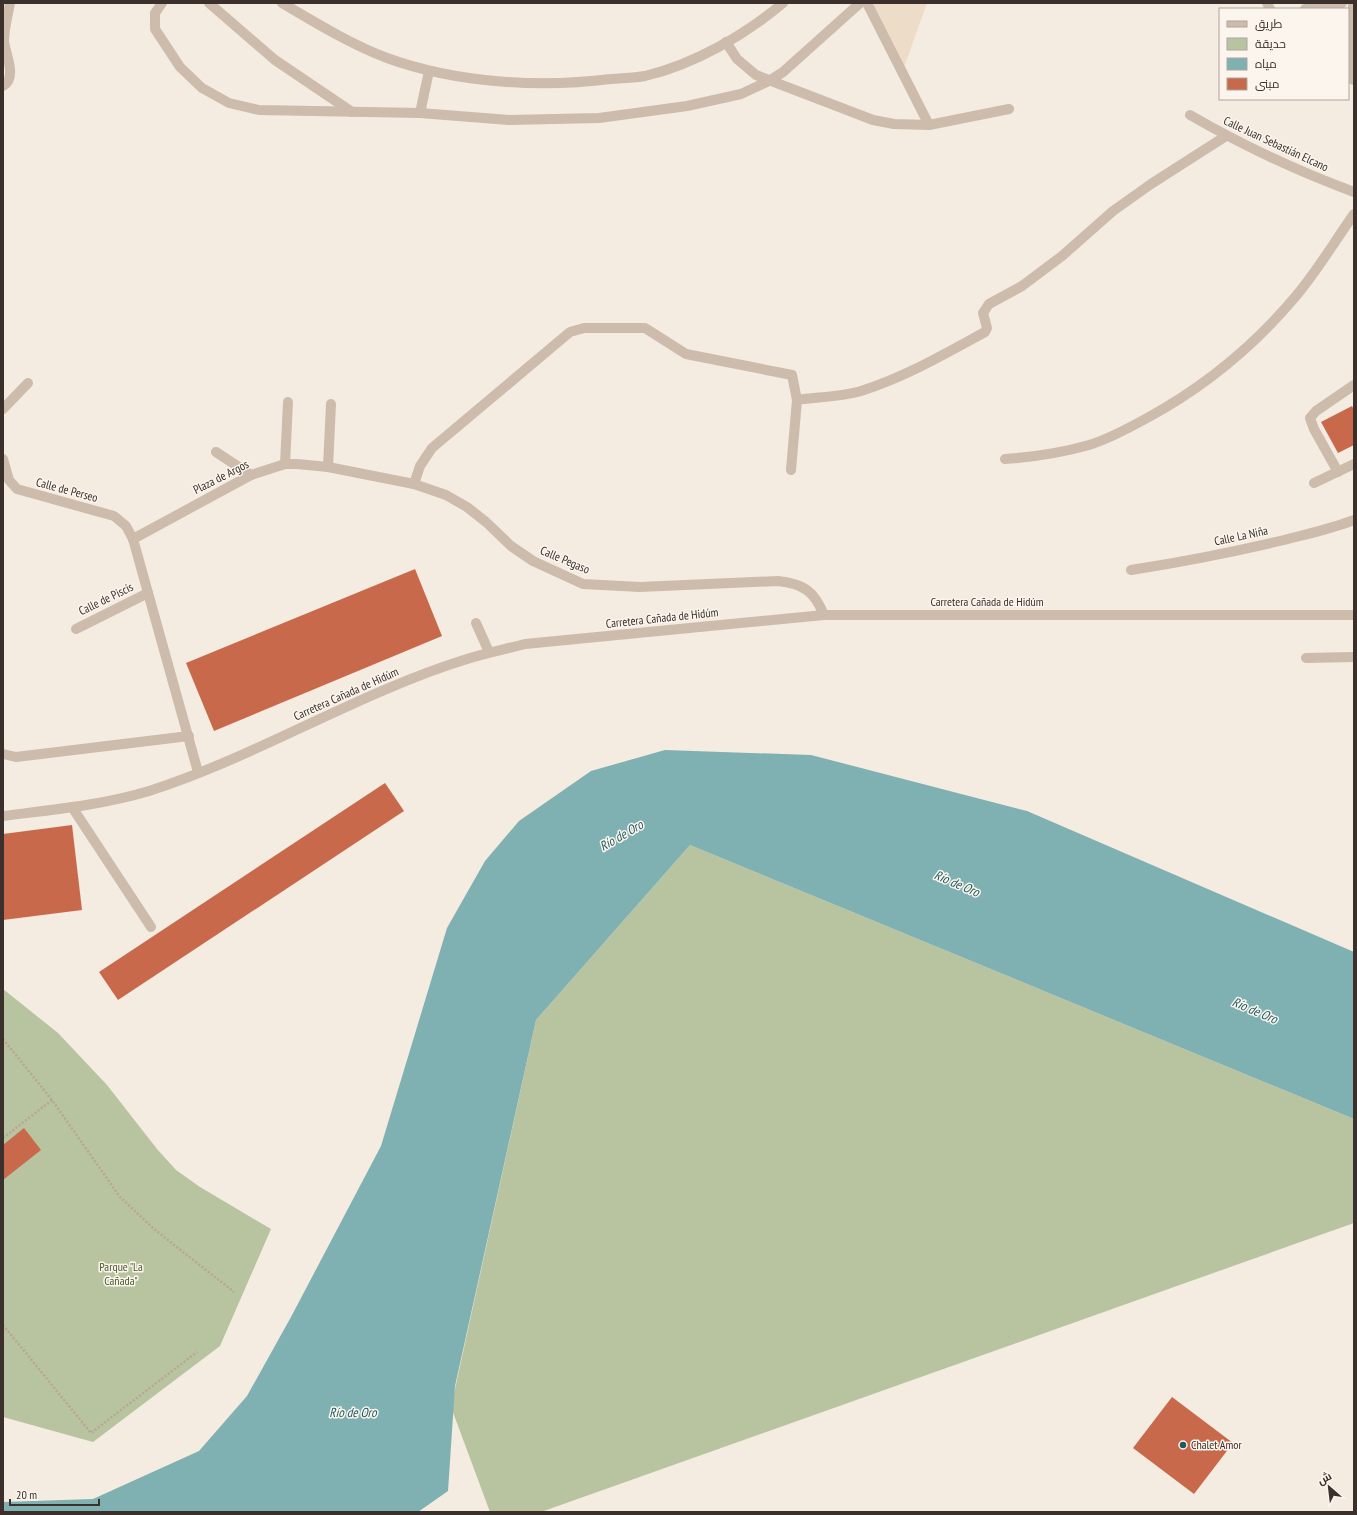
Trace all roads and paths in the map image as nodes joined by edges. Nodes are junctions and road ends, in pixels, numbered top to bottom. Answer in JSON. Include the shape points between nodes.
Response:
{"nodes":[{"id":1,"x":10,"y":3,"type":"edge"},
{"id":2,"x":162,"y":3,"type":"edge"},
{"id":3,"x":209,"y":3,"type":"edge"},
{"id":4,"x":282,"y":3,"type":"edge"},
{"id":5,"x":783,"y":3,"type":"edge"},
{"id":6,"x":860,"y":3,"type":"edge"},
{"id":7,"x":867,"y":3,"type":"edge"},
{"id":8,"x":1342,"y":3,"type":"edge"},
{"id":9,"x":1353,"y":3,"type":"edge"},
{"id":10,"x":1311,"y":8,"type":"edge"},
{"id":11,"x":726,"y":42,"type":"junction"},
{"id":12,"x":429,"y":71,"type":"junction"},
{"id":13,"x":1353,"y":80,"type":"edge"},
{"id":14,"x":770,"y":82,"type":"junction"},
{"id":15,"x":3,"y":86,"type":"edge"},
{"id":16,"x":1009,"y":109,"type":"dead end"},
{"id":17,"x":352,"y":112,"type":"junction"},
{"id":18,"x":420,"y":113,"type":"junction"},
{"id":19,"x":1190,"y":115,"type":"dead end"},
{"id":20,"x":929,"y":125,"type":"junction"},
{"id":21,"x":1226,"y":136,"type":"junction"},
{"id":22,"x":1354,"y":192,"type":"edge"},
{"id":23,"x":1354,"y":214,"type":"edge"},
{"id":24,"x":28,"y":383,"type":"dead end"},
{"id":25,"x":1354,"y":385,"type":"edge"},
{"id":26,"x":797,"y":400,"type":"junction"},
{"id":27,"x":288,"y":402,"type":"dead end"},
{"id":28,"x":331,"y":404,"type":"dead end"},
{"id":29,"x":3,"y":408,"type":"edge"},
{"id":30,"x":216,"y":452,"type":"dead end"},
{"id":31,"x":3,"y":459,"type":"edge"},
{"id":32,"x":1005,"y":459,"type":"dead end"},
{"id":33,"x":285,"y":464,"type":"junction"},
{"id":34,"x":1354,"y":464,"type":"edge"},
{"id":35,"x":328,"y":467,"type":"junction"},
{"id":36,"x":791,"y":470,"type":"dead end"},
{"id":37,"x":1338,"y":472,"type":"junction"},
{"id":38,"x":251,"y":475,"type":"junction"},
{"id":39,"x":6,"y":478,"type":"edge"},
{"id":40,"x":1314,"y":483,"type":"dead end"},
{"id":41,"x":414,"y":484,"type":"junction"},
{"id":42,"x":1354,"y":520,"type":"edge"},
{"id":43,"x":133,"y":539,"type":"junction"},
{"id":44,"x":1131,"y":570,"type":"dead end"},
{"id":45,"x":148,"y":593,"type":"junction"},
{"id":46,"x":1354,"y":615,"type":"edge"},
{"id":47,"x":824,"y":616,"type":"junction"},
{"id":48,"x":476,"y":623,"type":"dead end"},
{"id":49,"x":76,"y":629,"type":"dead end"},
{"id":50,"x":489,"y":652,"type":"junction"},
{"id":51,"x":1354,"y":657,"type":"edge"},
{"id":52,"x":1306,"y":658,"type":"dead end"},
{"id":53,"x":189,"y":736,"type":"junction"},
{"id":54,"x":3,"y":754,"type":"edge"},
{"id":55,"x":198,"y":772,"type":"junction"},
{"id":56,"x":72,"y":807,"type":"junction"},
{"id":57,"x":3,"y":816,"type":"edge"},
{"id":58,"x":151,"y":927,"type":"dead end"},
{"id":59,"x":3,"y":1039,"type":"edge"},
{"id":60,"x":52,"y":1100,"type":"junction"},
{"id":61,"x":3,"y":1138,"type":"edge"},
{"id":62,"x":234,"y":1292,"type":"dead end"},
{"id":63,"x":3,"y":1325,"type":"edge"},
{"id":64,"x":197,"y":1352,"type":"dead end"}],
"edges":[{"from":1,"to":15,"type":"street","via":[[4,41],[10,73],[9,80]]},
{"from":2,"to":17,"type":"street","via":[[155,14],[155,29],[180,67],[202,88],[229,103],[259,110]]},
{"from":3,"to":17,"type":"street","via":[[275,60]]},
{"from":4,"to":12,"type":"street","via":[[334,34],[386,58]]},
{"from":5,"to":11,"type":"street","via":[[765,18]]},
{"from":6,"to":14,"type":"street"},
{"from":7,"to":20,"type":"street"},
{"from":8,"to":10,"type":"street"},
{"from":9,"to":13,"type":"street"},
{"from":11,"to":12,"type":"street","via":[[688,61],[645,76],[587,82],[509,83]]},
{"from":11,"to":14,"type":"street","via":[[737,59],[756,75]]},
{"from":12,"to":18,"type":"street"},
{"from":14,"to":18,"type":"street","via":[[741,94],[695,104],[599,118],[509,120]]},
{"from":14,"to":20,"type":"street","via":[[873,120],[894,124]]},
{"from":16,"to":20,"type":"street"},
{"from":17,"to":18,"type":"street"},
{"from":19,"to":21,"type":"street","name":"Calle Juan Sebastián Elcano"},
{"from":21,"to":22,"type":"street","name":"Calle Juan Sebastián Elcano","via":[[1320,180]]},
{"from":21,"to":26,"type":"street","via":[[1113,211],[1062,256],[1022,286],[989,304],[983,313],[987,328],[985,332],[897,378],[859,391]]},
{"from":23,"to":32,"type":"street","via":[[1297,295],[1261,335],[1221,370],[1183,397],[1130,428],[1090,445],[1048,455]]},
{"from":24,"to":29,"type":"street"},
{"from":25,"to":37,"type":"street","via":[[1310,418]]},
{"from":26,"to":36,"type":"street"},
{"from":26,"to":41,"type":"street","via":[[792,375],[686,354],[645,328],[584,328],[570,332],[432,448],[420,466]]},
{"from":27,"to":33,"type":"street"},
{"from":28,"to":35,"type":"street"},
{"from":30,"to":38,"type":"street"},
{"from":31,"to":39,"type":"street","name":"Calle de Perseo"},
{"from":33,"to":35,"type":"street","name":"Plaza de Argos"},
{"from":33,"to":38,"type":"street","name":"Plaza de Argos"},
{"from":34,"to":37,"type":"street"},
{"from":35,"to":41,"type":"street","name":"Calle Pegaso"},
{"from":37,"to":40,"type":"street"},
{"from":38,"to":43,"type":"street","name":"Plaza de Argos"},
{"from":39,"to":43,"type":"street","name":"Calle de Perseo","via":[[17,489],[28,493],[114,516],[126,526]]},
{"from":41,"to":47,"type":"street","name":"Calle Pegaso","via":[[446,495],[467,507],[516,550],[583,584],[640,587],[778,581],[794,583],[808,590],[818,601]]},
{"from":42,"to":44,"type":"street","name":"Calle La Niña","via":[[1331,529],[1270,543]]},
{"from":43,"to":45,"type":"street","name":"Calle de Perseo"},
{"from":45,"to":49,"type":"street","name":"Calle de Piscis"},
{"from":45,"to":53,"type":"street","name":"Calle de Perseo"},
{"from":46,"to":47,"type":"street","name":"Carretera Cañada de Hidúm"},
{"from":47,"to":50,"type":"street","name":"Carretera Cañada de Hidúm","via":[[525,644]]},
{"from":48,"to":50,"type":"street"},
{"from":50,"to":55,"type":"street","name":"Carretera Cañada de Hidúm","via":[[400,684]]},
{"from":51,"to":52,"type":"street"},
{"from":53,"to":54,"type":"street","via":[[16,757]]},
{"from":53,"to":55,"type":"street","name":"Calle de Perseo"},
{"from":55,"to":56,"type":"street","name":"Carretera Cañada de Hidúm","via":[[148,791]]},
{"from":56,"to":57,"type":"street","name":"Carretera Cañada de Hidúm"},
{"from":56,"to":58,"type":"street"},
{"from":59,"to":60,"type":"path"},
{"from":60,"to":61,"type":"path"},
{"from":60,"to":62,"type":"path","via":[[120,1197],[148,1224]]},
{"from":63,"to":64,"type":"path","via":[[91,1434]]}]}
